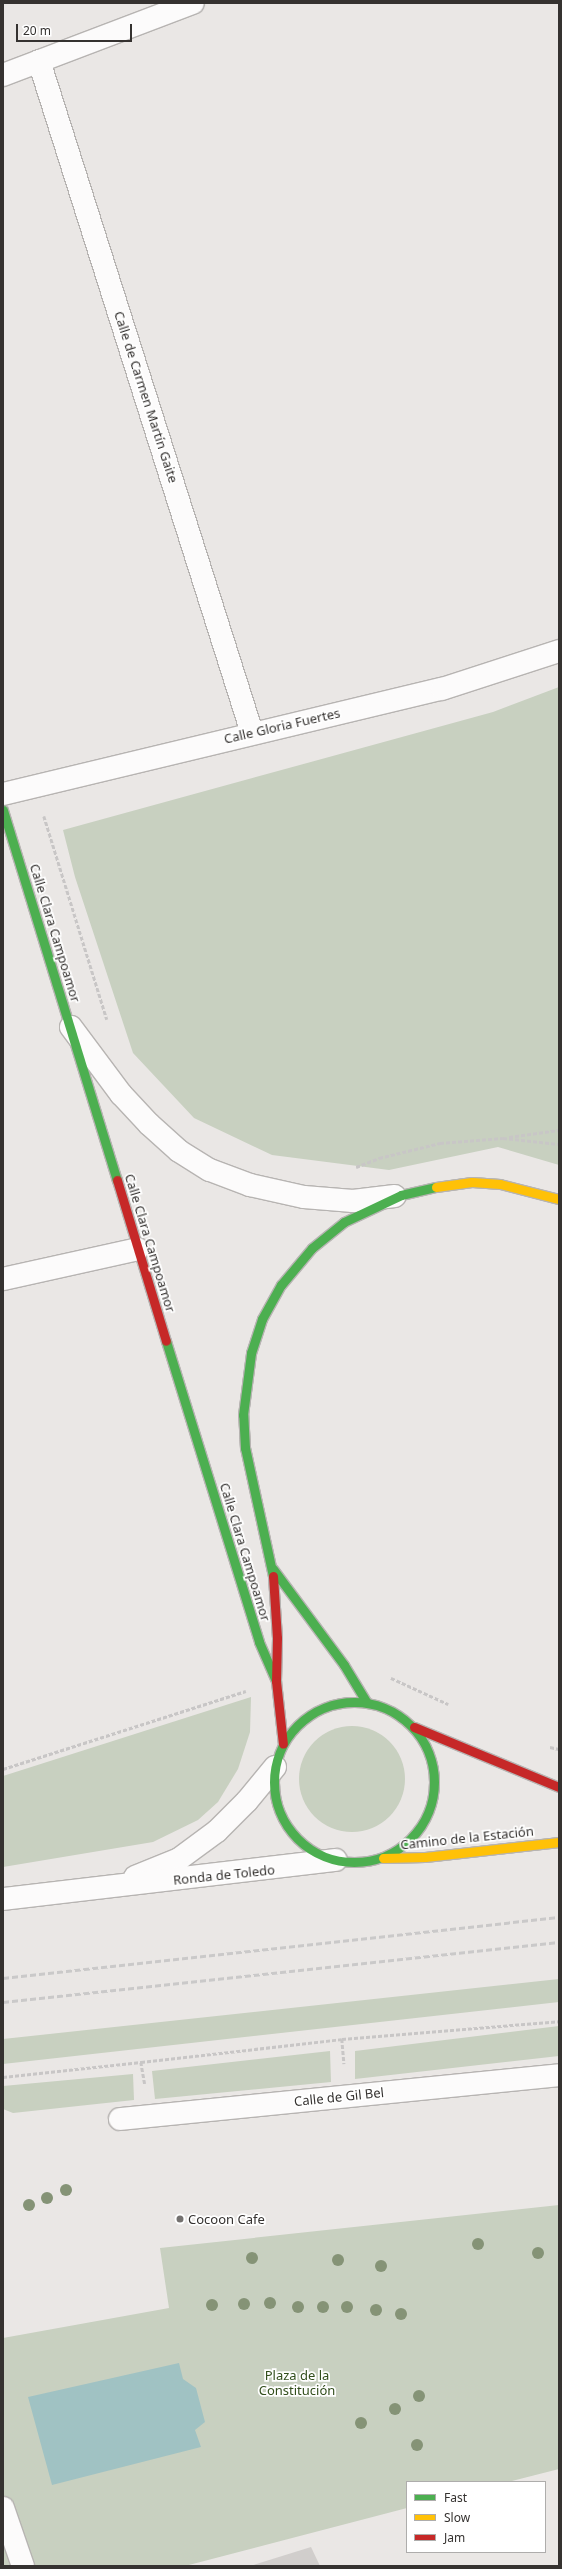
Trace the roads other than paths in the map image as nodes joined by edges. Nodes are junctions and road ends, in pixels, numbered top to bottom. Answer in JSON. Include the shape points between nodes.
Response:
{"nodes":[{"id":1,"x":193,"y":3,"type":"edge"},
{"id":2,"x":40,"y":61,"type":"junction"},
{"id":3,"x":3,"y":76,"type":"edge"},
{"id":4,"x":559,"y":651,"type":"edge"},
{"id":5,"x":252,"y":733,"type":"junction"},
{"id":6,"x":3,"y":794,"type":"edge"},
{"id":7,"x":3,"y":810,"type":"edge"},
{"id":8,"x":69,"y":1024,"type":"junction"},
{"id":9,"x":401,"y":1195,"type":"junction"},
{"id":10,"x":559,"y":1199,"type":"edge"},
{"id":11,"x":138,"y":1249,"type":"junction"},
{"id":12,"x":3,"y":1279,"type":"edge"},
{"id":13,"x":273,"y":1569,"type":"junction"},
{"id":14,"x":276,"y":1681,"type":"junction"},
{"id":15,"x":367,"y":1702,"type":"junction"},
{"id":16,"x":414,"y":1727,"type":"junction"},
{"id":17,"x":283,"y":1744,"type":"junction"},
{"id":18,"x":275,"y":1767,"type":"junction"},
{"id":19,"x":559,"y":1786,"type":"edge"},
{"id":20,"x":559,"y":1842,"type":"edge"},
{"id":21,"x":378,"y":1859,"type":"junction"},
{"id":22,"x":336,"y":1860,"type":"junction"},
{"id":23,"x":112,"y":1887,"type":"junction"},
{"id":24,"x":3,"y":1899,"type":"edge"},
{"id":25,"x":559,"y":2075,"type":"edge"},
{"id":26,"x":120,"y":2119,"type":"dead end"},
{"id":27,"x":3,"y":2508,"type":"edge"},
{"id":28,"x":23,"y":2566,"type":"edge"}],
"edges":[{"from":1,"to":2,"type":"street"},
{"from":2,"to":3,"type":"street"},
{"from":2,"to":5,"type":"street","name":"Calle de Carmen Martín Gaite"},
{"from":4,"to":5,"type":"street","name":"Calle Gloria Fuertes","via":[[442,689]]},
{"from":5,"to":6,"type":"street","name":"Calle Gloria Fuertes"},
{"from":7,"to":8,"type":"street","name":"Calle Clara Campoamor"},
{"from":8,"to":9,"type":"street","via":[[122,1094],[149,1124],[179,1151],[210,1170],[250,1185],[304,1197],[353,1201]]},
{"from":8,"to":11,"type":"street","name":"Calle Clara Campoamor"},
{"from":9,"to":10,"type":"street","via":[[472,1182],[500,1184]]},
{"from":9,"to":13,"type":"street","via":[[344,1222],[312,1248],[281,1285],[262,1319],[251,1353],[243,1415],[245,1448]]},
{"from":11,"to":12,"type":"street"},
{"from":11,"to":14,"type":"street","name":"Calle Clara Campoamor","via":[[259,1642]]},
{"from":13,"to":14,"type":"street","via":[[277,1638]]},
{"from":13,"to":15,"type":"street","via":[[344,1665]]},
{"from":14,"to":17,"type":"street"},
{"from":15,"to":16,"type":"street","via":[[395,1712]]},
{"from":15,"to":17,"type":"street","via":[[339,1702],[316,1710],[297,1725]]},
{"from":16,"to":19,"type":"street"},
{"from":16,"to":21,"type":"street","via":[[429,1750],[435,1775],[432,1802],[421,1827],[402,1847]]},
{"from":17,"to":18,"type":"street"},
{"from":18,"to":22,"type":"street","via":[[275,1792],[279,1809],[294,1836],[313,1851]]},
{"from":18,"to":23,"type":"street","name":"Ronda de Toledo","via":[[248,1801],[210,1836],[179,1859]]},
{"from":20,"to":21,"type":"street","name":"Camino de la Estación","via":[[425,1857]]},
{"from":21,"to":22,"type":"street","via":[[357,1863]]},
{"from":22,"to":23,"type":"street","name":"Ronda de Toledo"},
{"from":23,"to":24,"type":"street","name":"Ronda de Toledo"},
{"from":25,"to":26,"type":"street","name":"Calle de Gil Bel"},
{"from":27,"to":28,"type":"street"}]}
